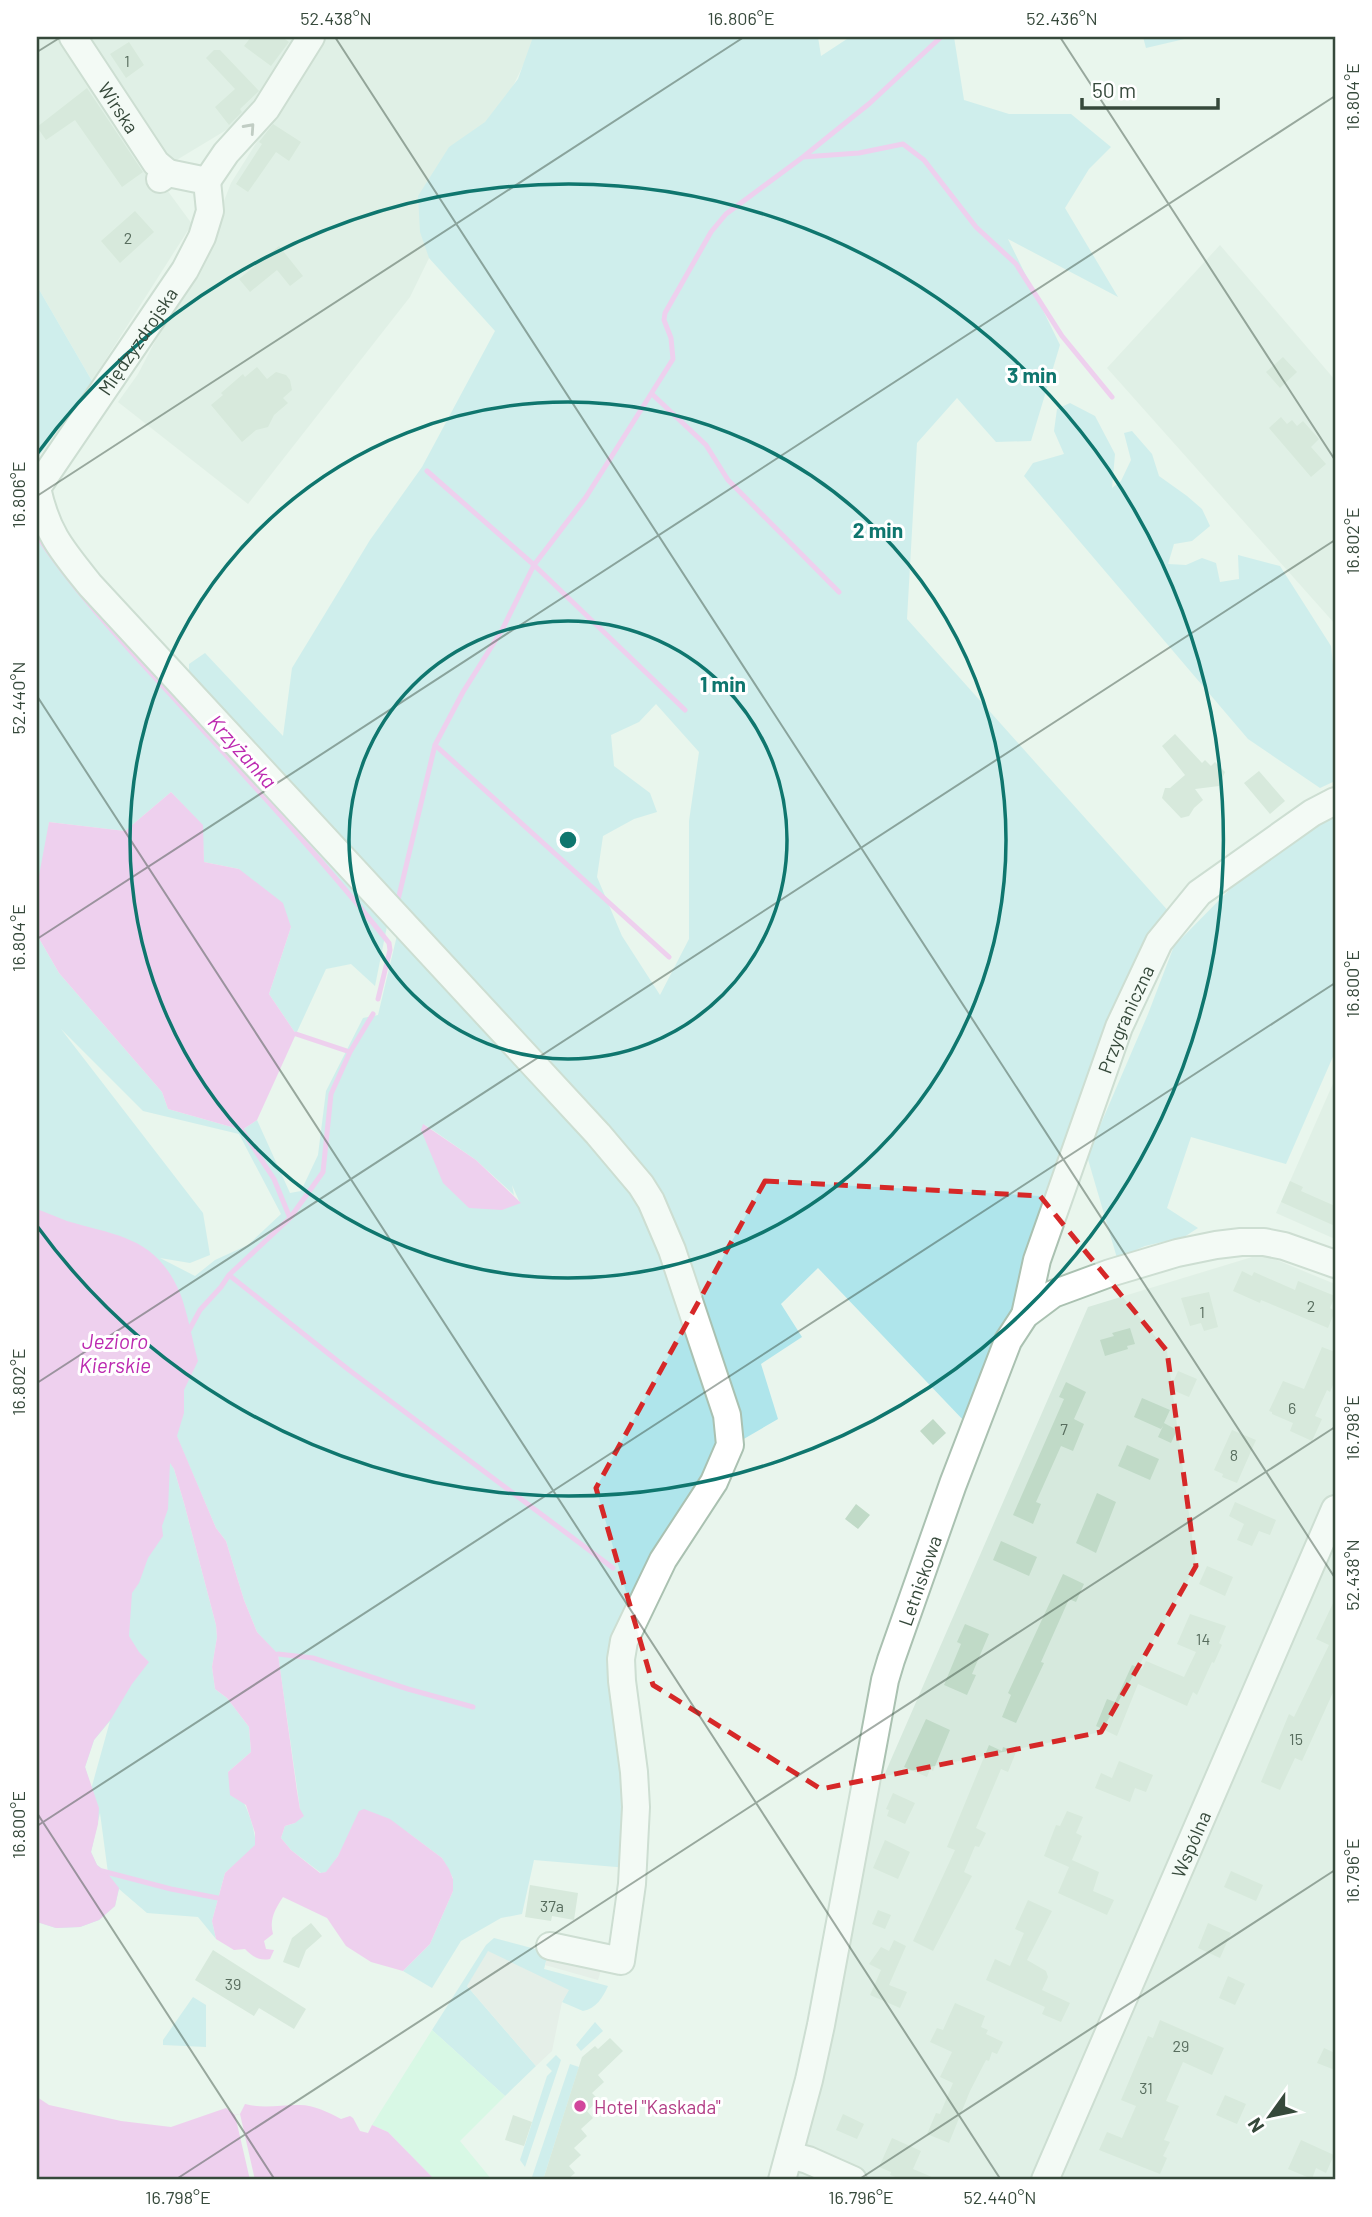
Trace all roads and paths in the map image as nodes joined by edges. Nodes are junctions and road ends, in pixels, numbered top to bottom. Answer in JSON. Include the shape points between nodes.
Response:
{"nodes":[{"id":1,"x":73,"y":37,"type":"edge"},
{"id":2,"x":311,"y":37,"type":"edge"},
{"id":3,"x":207,"y":181,"type":"junction"},
{"id":4,"x":37,"y":488,"type":"edge"},
{"id":5,"x":1335,"y":801,"type":"edge"},
{"id":6,"x":1335,"y":1264,"type":"edge"},
{"id":7,"x":1025,"y":1315,"type":"junction"},
{"id":8,"x":1335,"y":1508,"type":"edge"},
{"id":9,"x":550,"y":1946,"type":"dead end"},
{"id":10,"x":789,"y":2155,"type":"junction"},
{"id":11,"x":782,"y":2180,"type":"edge"},
{"id":12,"x":853,"y":2180,"type":"edge"},
{"id":13,"x":1045,"y":2180,"type":"edge"}],
"edges":[{"from":1,"to":3,"type":"street","name":"Wirska","via":[[156,163],[169,176]]},
{"from":3,"to":2,"type":"street","one_way":true,"via":[[266,109]]},
{"from":3,"to":4,"type":"street","name":"Międzyzdrojska","via":[[210,211],[186,270]]},
{"from":4,"to":9,"type":"street","via":[[42,513],[55,539],[90,585],[598,1134],[641,1185],[671,1250],[727,1415],[730,1445],[714,1482],[663,1560],[624,1641],[622,1681],[636,1807],[621,1961]]},
{"from":5,"to":7,"type":"street","name":"Przygraniczna","via":[[1199,894],[1159,942],[1119,1027],[1037,1260]]},
{"from":6,"to":7,"type":"street","name":"Letniskowa","via":[[1264,1242],[1216,1245],[1110,1273],[1053,1294]]},
{"from":7,"to":10,"type":"street","name":"Letniskowa","via":[[1008,1341],[953,1483],[888,1670],[821,2025]]},
{"from":8,"to":13,"type":"street","name":"Wspólna"},
{"from":10,"to":11,"type":"street","name":"Letniskowa"},
{"from":10,"to":12,"type":"street"}]}
